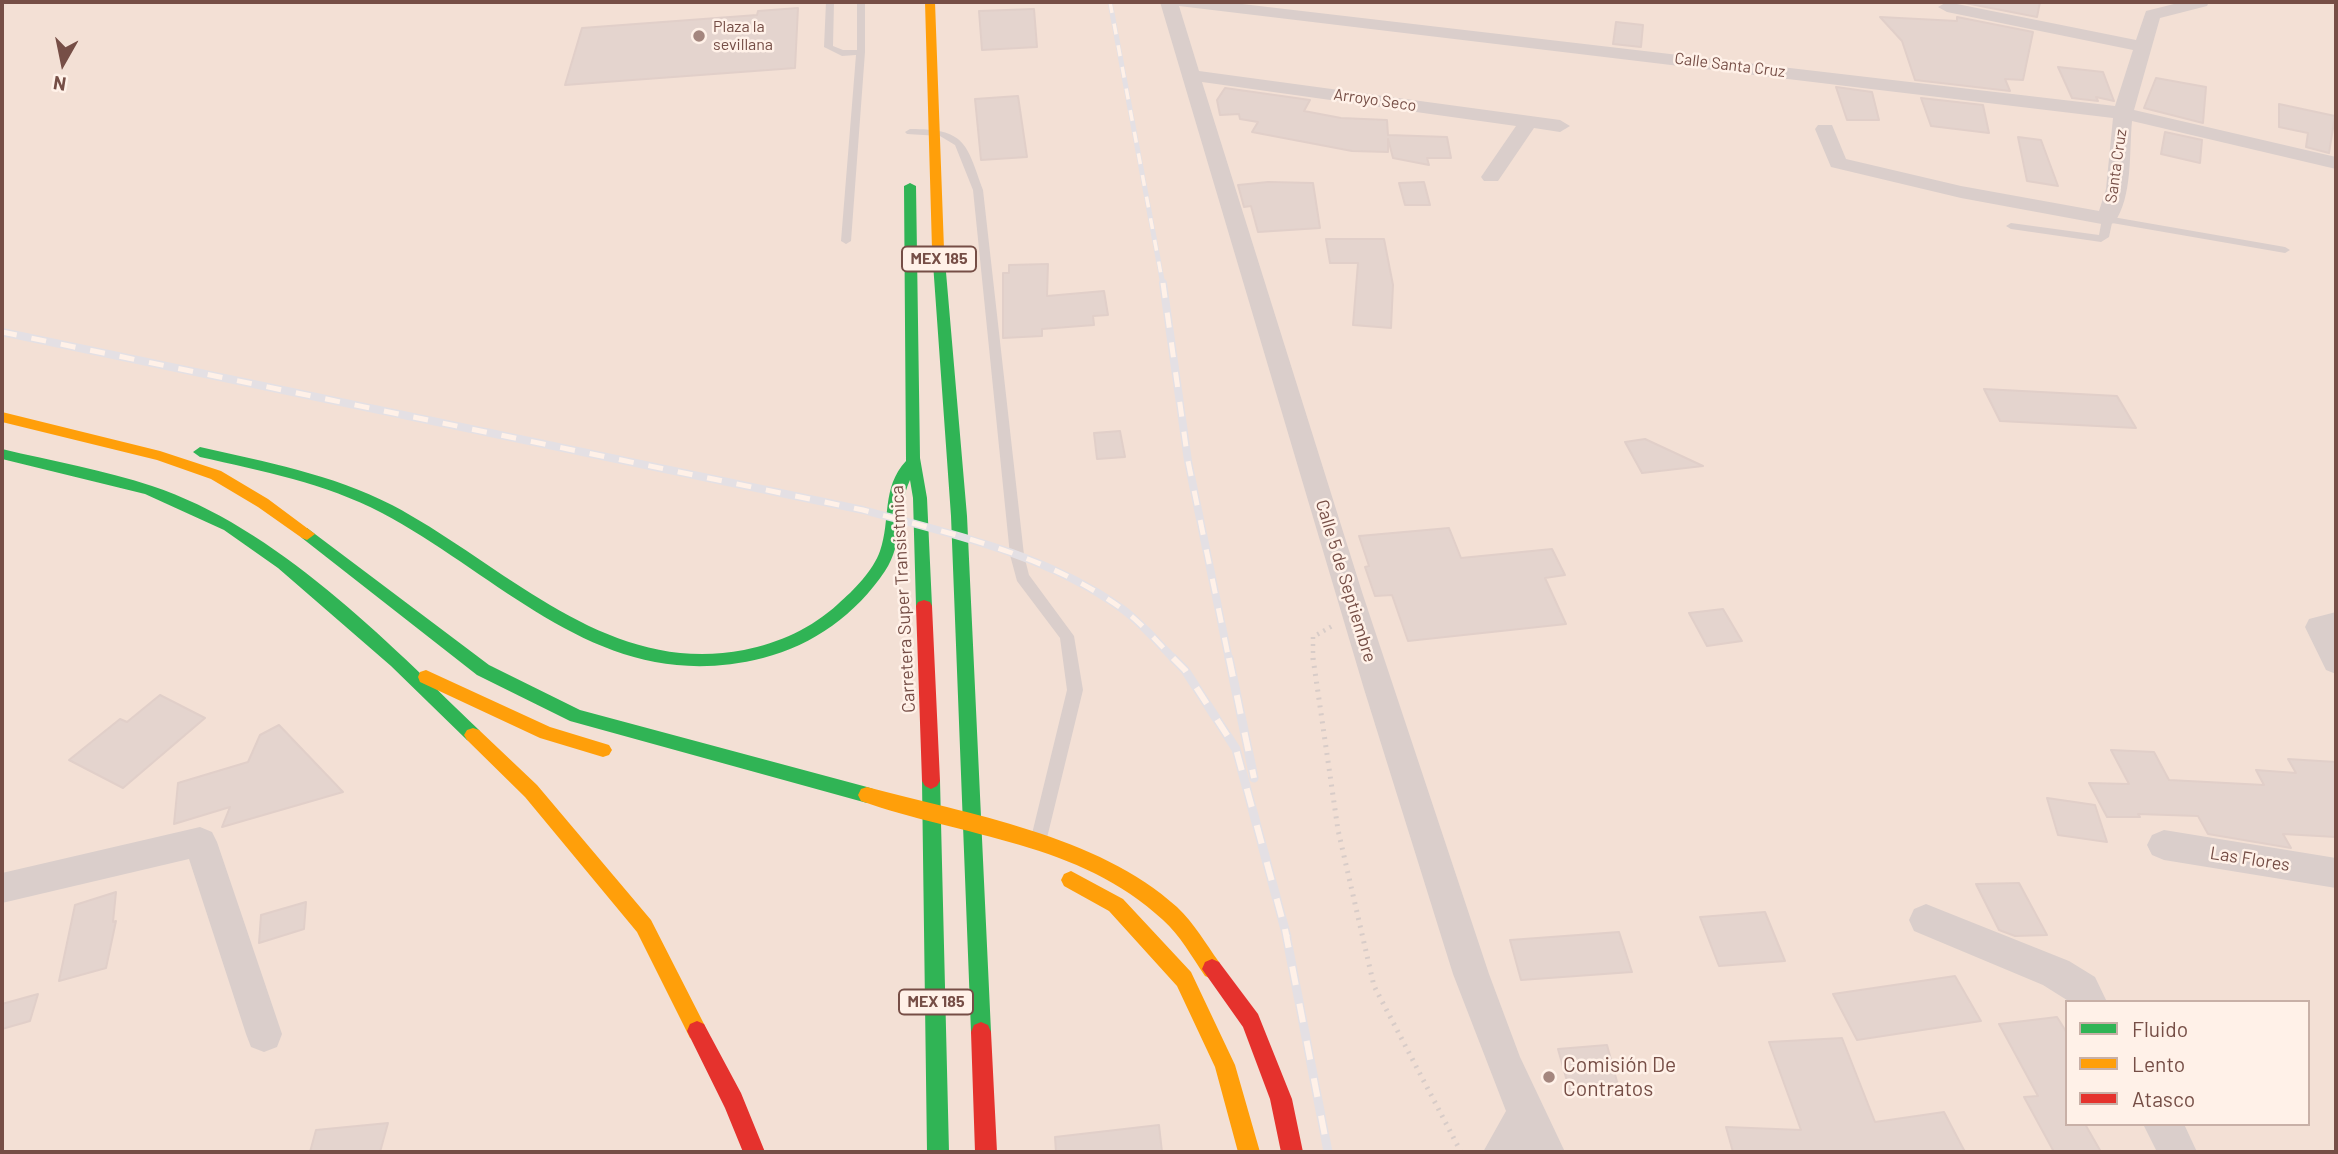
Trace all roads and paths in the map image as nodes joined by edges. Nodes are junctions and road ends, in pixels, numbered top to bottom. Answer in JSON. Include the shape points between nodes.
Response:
{"nodes":[{"id":1,"x":830,"y":2,"type":"edge"},
{"id":2,"x":861,"y":2,"type":"edge"},
{"id":3,"x":930,"y":2,"type":"edge"},
{"id":4,"x":1169,"y":2,"type":"edge"},
{"id":5,"x":1184,"y":2,"type":"edge"},
{"id":6,"x":2201,"y":2,"type":"edge"},
{"id":7,"x":1947,"y":7,"type":"dead end"},
{"id":8,"x":2142,"y":47,"type":"junction"},
{"id":9,"x":861,"y":52,"type":"junction"},
{"id":10,"x":1191,"y":75,"type":"junction"},
{"id":11,"x":2123,"y":113,"type":"junction"},
{"id":12,"x":1528,"y":122,"type":"junction"},
{"id":13,"x":1560,"y":126,"type":"dead end"},
{"id":14,"x":1825,"y":129,"type":"dead end"},
{"id":15,"x":934,"y":131,"type":"junction"},
{"id":16,"x":910,"y":132,"type":"dead end"},
{"id":17,"x":2336,"y":163,"type":"edge"},
{"id":18,"x":910,"y":173,"type":"dead end"},
{"id":19,"x":1491,"y":177,"type":"dead end"},
{"id":20,"x":2107,"y":219,"type":"junction"},
{"id":21,"x":2011,"y":226,"type":"dead end"},
{"id":22,"x":846,"y":241,"type":"dead end"},
{"id":23,"x":2285,"y":250,"type":"dead end"},
{"id":24,"x":2,"y":417,"type":"edge"},
{"id":25,"x":2,"y":454,"type":"edge"},
{"id":26,"x":912,"y":458,"type":"junction"},
{"id":27,"x":1356,"y":612,"type":"junction"},
{"id":28,"x":2336,"y":623,"type":"edge"},
{"id":29,"x":397,"y":661,"type":"junction"},
{"id":30,"x":2336,"y":662,"type":"edge"},
{"id":31,"x":624,"y":756,"type":"dead end"},
{"id":32,"x":914,"y":828,"type":"dead end"},
{"id":33,"x":1038,"y":842,"type":"junction"},
{"id":34,"x":2164,"y":845,"type":"dead end"},
{"id":35,"x":992,"y":848,"type":"dead end"},
{"id":36,"x":1031,"y":858,"type":"dead end"},
{"id":37,"x":1055,"y":872,"type":"dead end"},
{"id":38,"x":2336,"y":873,"type":"edge"},
{"id":39,"x":2,"y":888,"type":"edge"},
{"id":40,"x":1926,"y":920,"type":"dead end"},
{"id":41,"x":2089,"y":1000,"type":"edge"},
{"id":42,"x":264,"y":1034,"type":"dead end"},
{"id":43,"x":1526,"y":1115,"type":"junction"},
{"id":44,"x":2163,"y":1126,"type":"edge"},
{"id":45,"x":754,"y":1152,"type":"edge"},
{"id":46,"x":937,"y":1152,"type":"edge"},
{"id":47,"x":986,"y":1152,"type":"edge"},
{"id":48,"x":1249,"y":1152,"type":"edge"},
{"id":49,"x":1292,"y":1152,"type":"edge"},
{"id":50,"x":1461,"y":1152,"type":"edge"},
{"id":51,"x":1502,"y":1152,"type":"edge"},
{"id":52,"x":1546,"y":1152,"type":"edge"},
{"id":53,"x":2178,"y":1152,"type":"edge"}],
"edges":[{"from":1,"to":9,"type":"lane","via":[[828,47],[842,53]]},
{"from":2,"to":9,"type":"lane"},
{"from":3,"to":15,"type":"main road","number":"MEX 185"},
{"from":4,"to":10,"type":"street","name":"Calle 5 de Septiembre"},
{"from":5,"to":11,"type":"street","name":"Calle Santa Cruz"},
{"from":6,"to":8,"type":"street","via":[[2152,15]]},
{"from":7,"to":8,"type":"street"},
{"from":8,"to":11,"type":"street"},
{"from":9,"to":22,"type":"lane"},
{"from":10,"to":12,"type":"street","name":"Arroyo Seco"},
{"from":10,"to":27,"type":"street","name":"Calle 5 de Septiembre"},
{"from":11,"to":17,"type":"street","name":"Calle Santa Cruz"},
{"from":11,"to":20,"type":"street","name":"Santa Cruz","via":[[2116,189]]},
{"from":12,"to":13,"type":"street","name":"Arroyo Seco"},
{"from":12,"to":19,"type":"street"},
{"from":14,"to":20,"type":"street","via":[[1838,163]]},
{"from":15,"to":16,"type":"lane"},
{"from":15,"to":33,"type":"lane","via":[[953,136],[962,145],[978,190],[1017,555],[1022,577],[1067,636],[1075,690]]},
{"from":15,"to":47,"type":"main road","number":"MEX 185","via":[[958,516]]},
{"from":18,"to":26,"type":"main road","name":"Carretera Super Transístmica","number":"MEX 185"},
{"from":20,"to":21,"type":"lane","via":[[2101,239]]},
{"from":20,"to":23,"type":"lane"},
{"from":24,"to":26,"type":"main road","via":[[194,451],[341,488],[425,529],[581,632],[626,650],[711,663],[785,646],[825,625],[853,602],[892,545],[894,501]]},
{"from":24,"to":33,"type":"main road","via":[[160,456],[216,475],[345,561],[483,670],[576,716]]},
{"from":25,"to":29,"type":"main road","via":[[149,490],[229,526],[284,564]]},
{"from":26,"to":46,"type":"main road","name":"Carretera Super Transístmica","number":"MEX 185","via":[[920,498],[932,772]]},
{"from":27,"to":43,"type":"street","name":"Calle 5 de Septiembre","via":[[1493,1035]]},
{"from":27,"to":50,"type":"path","via":[[1313,637],[1312,645],[1338,830],[1374,986]]},
{"from":28,"to":30,"type":"street","via":[[2319,628]]},
{"from":29,"to":31,"type":"main road","via":[[546,733]]},
{"from":29,"to":45,"type":"main road","via":[[531,791],[644,926]]},
{"from":32,"to":35,"type":"main road"},
{"from":33,"to":36,"type":"lane"},
{"from":33,"to":49,"type":"main road","via":[[1139,888],[1171,913],[1251,1021],[1281,1099]]},
{"from":34,"to":38,"type":"street","name":"Las Flores"},
{"from":37,"to":48,"type":"main road","via":[[1116,905],[1184,979],[1225,1065]]},
{"from":39,"to":42,"type":"street","via":[[200,842]]},
{"from":40,"to":41,"type":"street","via":[[2056,973],[2082,989]]},
{"from":43,"to":51,"type":"street"},
{"from":43,"to":52,"type":"street","name":"Calle 5 de Septiembre"},
{"from":44,"to":53,"type":"street"}]}
